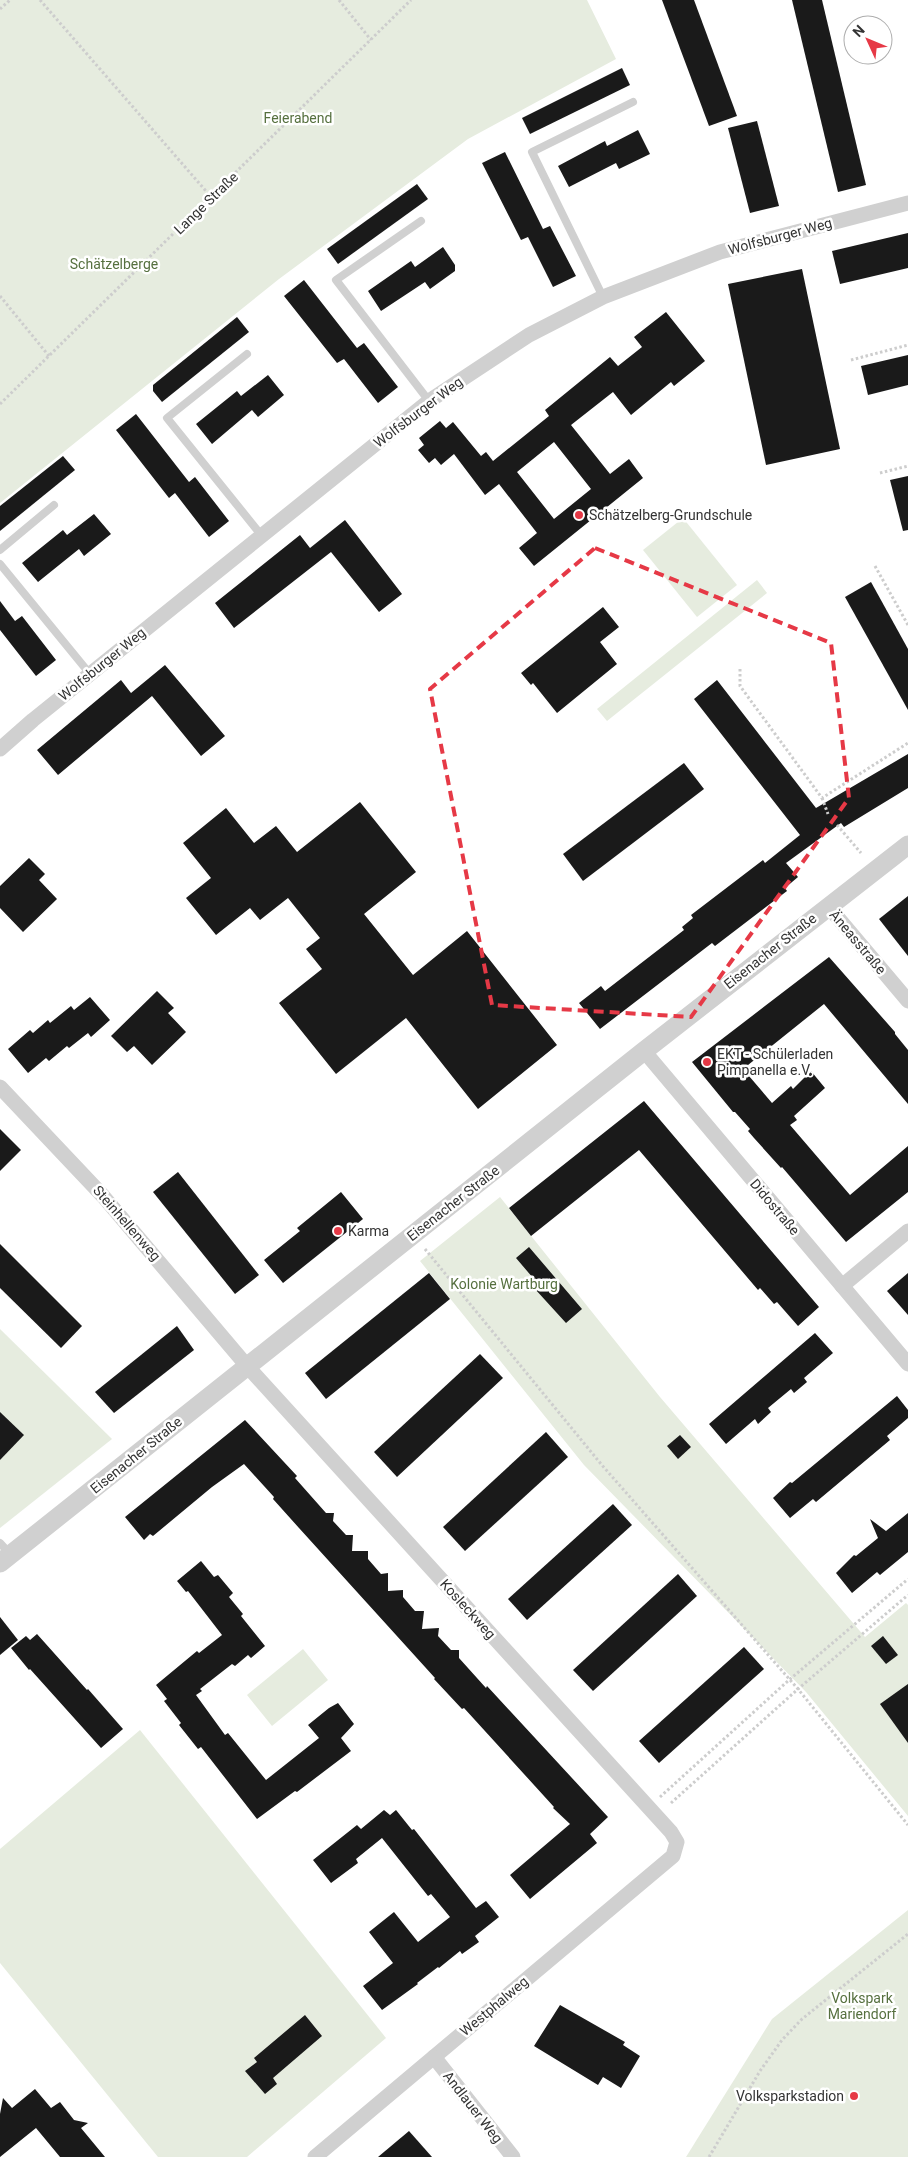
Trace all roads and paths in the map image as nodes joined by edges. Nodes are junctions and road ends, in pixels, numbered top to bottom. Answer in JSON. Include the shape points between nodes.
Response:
{"nodes":[{"id":1,"x":10,"y":0,"type":"edge"},
{"id":2,"x":40,"y":0,"type":"edge"},
{"id":3,"x":339,"y":0,"type":"edge"},
{"id":4,"x":411,"y":0,"type":"edge"},
{"id":5,"x":0,"y":9,"type":"edge"},
{"id":6,"x":371,"y":40,"type":"junction"},
{"id":7,"x":632,"y":102,"type":"dead end"},
{"id":8,"x":212,"y":198,"type":"junction"},
{"id":9,"x":908,"y":203,"type":"edge"},
{"id":10,"x":421,"y":221,"type":"dead end"},
{"id":11,"x":0,"y":296,"type":"edge"},
{"id":12,"x":603,"y":296,"type":"junction"},
{"id":13,"x":908,"y":345,"type":"edge"},
{"id":14,"x":247,"y":354,"type":"dead end"},
{"id":15,"x":49,"y":356,"type":"junction"},
{"id":16,"x":851,"y":360,"type":"dead end"},
{"id":17,"x":429,"y":401,"type":"junction"},
{"id":18,"x":0,"y":404,"type":"edge"},
{"id":19,"x":908,"y":466,"type":"edge"},
{"id":20,"x":880,"y":473,"type":"dead end"},
{"id":21,"x":54,"y":506,"type":"dead end"},
{"id":22,"x":262,"y":536,"type":"junction"},
{"id":23,"x":0,"y":550,"type":"edge"},
{"id":24,"x":0,"y":564,"type":"edge"},
{"id":25,"x":875,"y":566,"type":"dead end"},
{"id":26,"x":908,"y":625,"type":"edge"},
{"id":27,"x":740,"y":669,"type":"dead end"},
{"id":28,"x":90,"y":674,"type":"junction"},
{"id":29,"x":908,"y":743,"type":"edge"},
{"id":30,"x":0,"y":749,"type":"edge"},
{"id":31,"x":822,"y":798,"type":"junction"},
{"id":32,"x":828,"y":814,"type":"dead end"},
{"id":33,"x":837,"y":825,"type":"dead end"},
{"id":34,"x":908,"y":845,"type":"edge"},
{"id":35,"x":861,"y":853,"type":"dead end"},
{"id":36,"x":828,"y":906,"type":"junction"},
{"id":37,"x":908,"y":1001,"type":"edge"},
{"id":38,"x":644,"y":1050,"type":"junction"},
{"id":39,"x":0,"y":1087,"type":"edge"},
{"id":40,"x":908,"y":1231,"type":"edge"},
{"id":41,"x":425,"y":1248,"type":"dead end"},
{"id":42,"x":842,"y":1286,"type":"junction"},
{"id":43,"x":908,"y":1364,"type":"edge"},
{"id":44,"x":247,"y":1366,"type":"junction"},
{"id":45,"x":4,"y":1554,"type":"edge"},
{"id":46,"x":908,"y":1579,"type":"edge"},
{"id":47,"x":908,"y":1595,"type":"edge"},
{"id":48,"x":790,"y":1680,"type":"junction"},
{"id":49,"x":798,"y":1689,"type":"junction"},
{"id":50,"x":671,"y":1804,"type":"dead end"},
{"id":51,"x":648,"y":1807,"type":"junction"},
{"id":52,"x":908,"y":1825,"type":"edge"},
{"id":53,"x":673,"y":1856,"type":"joint"},
{"id":54,"x":908,"y":1934,"type":"edge"},
{"id":55,"x":434,"y":2057,"type":"junction"},
{"id":56,"x":315,"y":2157,"type":"edge"},
{"id":57,"x":513,"y":2157,"type":"edge"},
{"id":58,"x":708,"y":2157,"type":"edge"}],
"edges":[{"from":1,"to":5,"type":"path"},
{"from":2,"to":8,"type":"path"},
{"from":3,"to":6,"type":"path"},
{"from":4,"to":6,"type":"path","name":"Lange Straße"},
{"from":6,"to":8,"type":"path","name":"Lange Straße"},
{"from":7,"to":12,"type":"lane","via":[[532,152]]},
{"from":8,"to":15,"type":"path","name":"Lange Straße"},
{"from":9,"to":12,"type":"street","name":"Wolfsburger Weg","via":[[720,252]]},
{"from":10,"to":17,"type":"lane","via":[[336,280]]},
{"from":11,"to":15,"type":"path"},
{"from":12,"to":17,"type":"street","name":"Wolfsburger Weg","via":[[529,335]]},
{"from":13,"to":16,"type":"path"},
{"from":14,"to":22,"type":"lane","via":[[168,418]]},
{"from":15,"to":18,"type":"path","name":"Lange Straße"},
{"from":17,"to":22,"type":"street","name":"Wolfsburger Weg"},
{"from":19,"to":20,"type":"path"},
{"from":21,"to":23,"type":"lane"},
{"from":22,"to":28,"type":"street","name":"Wolfsburger Weg"},
{"from":24,"to":28,"type":"lane"},
{"from":25,"to":26,"type":"path"},
{"from":27,"to":31,"type":"path","via":[[740,686]]},
{"from":28,"to":30,"type":"street","name":"Wolfsburger Weg"},
{"from":29,"to":31,"type":"path"},
{"from":31,"to":32,"type":"path"},
{"from":33,"to":35,"type":"path"},
{"from":34,"to":36,"type":"street","name":"Eisenacher Straße"},
{"from":36,"to":37,"type":"street","name":"Äneasstraße"},
{"from":36,"to":38,"type":"street","name":"Eisenacher Straße"},
{"from":38,"to":42,"type":"street","name":"Didostraße"},
{"from":38,"to":44,"type":"street","name":"Eisenacher Straße"},
{"from":39,"to":44,"type":"street","name":"Steinhellenweg","via":[[104,1196]]},
{"from":40,"to":42,"type":"street"},
{"from":41,"to":48,"type":"path","via":[[601,1464]]},
{"from":42,"to":43,"type":"street","name":"Didostraße"},
{"from":44,"to":45,"type":"street","name":"Eisenacher Straße"},
{"from":44,"to":51,"type":"street","name":"Kosleckweg"},
{"from":46,"to":48,"type":"path"},
{"from":47,"to":49,"type":"path"},
{"from":48,"to":49,"type":"path"},
{"from":48,"to":51,"type":"path"},
{"from":49,"to":50,"type":"path"},
{"from":49,"to":52,"type":"path"},
{"from":51,"to":53,"type":"street","name":"Kosleckweg","via":[[677,1842]]},
{"from":53,"to":55,"type":"street","name":"Westphalweg"},
{"from":54,"to":58,"type":"path","via":[[802,2019],[782,2040]]},
{"from":55,"to":56,"type":"street","name":"Westphalweg"},
{"from":55,"to":57,"type":"street","name":"Andlauer Weg"}]}
